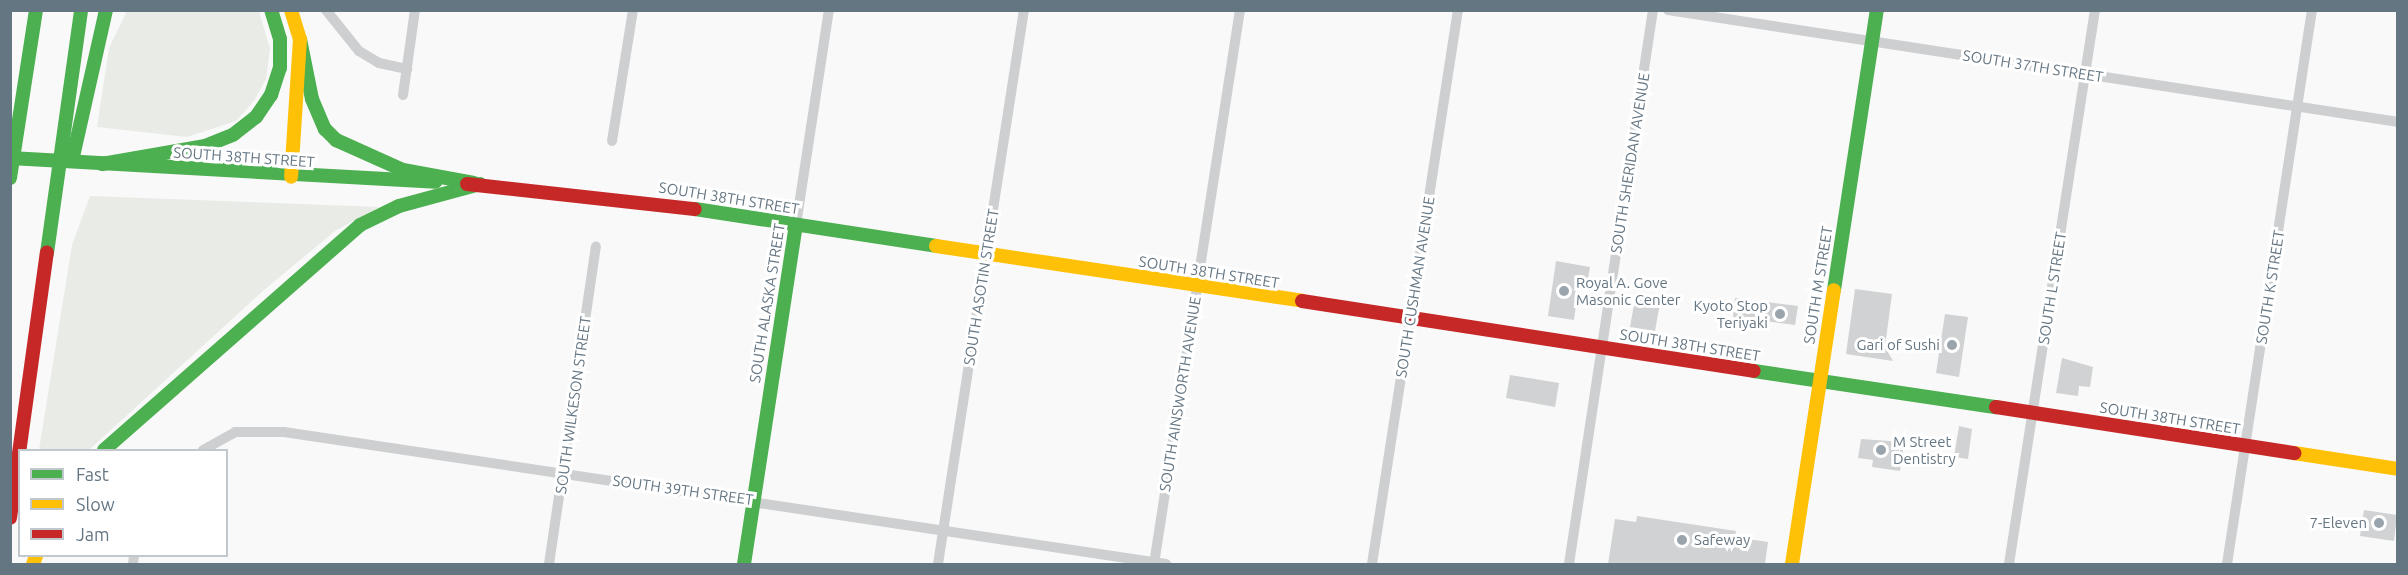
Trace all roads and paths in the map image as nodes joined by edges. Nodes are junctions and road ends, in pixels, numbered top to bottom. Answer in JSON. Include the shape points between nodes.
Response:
{"nodes":[{"id":1,"x":36,"y":10,"type":"edge"},
{"id":2,"x":81,"y":10,"type":"edge"},
{"id":3,"x":106,"y":10,"type":"edge"},
{"id":4,"x":271,"y":10,"type":"edge"},
{"id":5,"x":291,"y":10,"type":"edge"},
{"id":6,"x":326,"y":10,"type":"edge"},
{"id":7,"x":415,"y":10,"type":"edge"},
{"id":8,"x":633,"y":10,"type":"edge"},
{"id":9,"x":829,"y":10,"type":"edge"},
{"id":10,"x":1024,"y":10,"type":"edge"},
{"id":11,"x":1240,"y":10,"type":"edge"},
{"id":12,"x":1458,"y":10,"type":"edge"},
{"id":13,"x":1653,"y":10,"type":"edge"},
{"id":14,"x":1668,"y":10,"type":"edge"},
{"id":15,"x":1876,"y":10,"type":"edge"},
{"id":16,"x":2094,"y":10,"type":"edge"},
{"id":17,"x":2312,"y":10,"type":"edge"},
{"id":18,"x":300,"y":39,"type":"junction"},
{"id":19,"x":1872,"y":41,"type":"junction"},
{"id":20,"x":407,"y":69,"type":"junction"},
{"id":21,"x":2085,"y":74,"type":"junction"},
{"id":22,"x":403,"y":95,"type":"dead end"},
{"id":23,"x":2297,"y":106,"type":"junction"},
{"id":24,"x":2397,"y":122,"type":"edge"},
{"id":25,"x":612,"y":141,"type":"dead end"},
{"id":26,"x":10,"y":158,"type":"edge"},
{"id":27,"x":102,"y":164,"type":"junction"},
{"id":28,"x":291,"y":177,"type":"junction"},
{"id":29,"x":10,"y":178,"type":"edge"},
{"id":30,"x":480,"y":184,"type":"junction"},
{"id":31,"x":796,"y":225,"type":"junction"},
{"id":32,"x":596,"y":246,"type":"dead end"},
{"id":33,"x":986,"y":255,"type":"junction"},
{"id":34,"x":1197,"y":287,"type":"junction"},
{"id":35,"x":1410,"y":319,"type":"junction"},
{"id":36,"x":33,"y":343,"type":"junction"},
{"id":37,"x":1601,"y":348,"type":"junction"},
{"id":38,"x":1820,"y":381,"type":"junction"},
{"id":39,"x":2032,"y":413,"type":"junction"},
{"id":40,"x":2246,"y":446,"type":"junction"},
{"id":41,"x":19,"y":449,"type":"edge"},
{"id":42,"x":105,"y":449,"type":"edge"},
{"id":43,"x":205,"y":449,"type":"edge"},
{"id":44,"x":18,"y":457,"type":"edge"},
{"id":45,"x":2397,"y":469,"type":"edge"},
{"id":46,"x":563,"y":472,"type":"junction"},
{"id":47,"x":753,"y":500,"type":"junction"},
{"id":48,"x":10,"y":518,"type":"edge"},
{"id":49,"x":944,"y":529,"type":"junction"},
{"id":50,"x":549,"y":564,"type":"edge"},
{"id":51,"x":744,"y":564,"type":"edge"},
{"id":52,"x":938,"y":564,"type":"edge"},
{"id":53,"x":1154,"y":564,"type":"edge"},
{"id":54,"x":1166,"y":564,"type":"edge"},
{"id":55,"x":1372,"y":564,"type":"edge"},
{"id":56,"x":1569,"y":564,"type":"edge"},
{"id":57,"x":1792,"y":564,"type":"edge"},
{"id":58,"x":2009,"y":564,"type":"edge"},
{"id":59,"x":2227,"y":564,"type":"edge"}],
"edges":[{"from":1,"to":29,"type":"main road"},
{"from":2,"to":36,"type":"main road"},
{"from":3,"to":36,"type":"main road"},
{"from":4,"to":27,"type":"main road","via":[[280,39],[280,68],[271,95],[256,117],[234,134],[205,146]]},
{"from":5,"to":18,"type":"main road"},
{"from":6,"to":20,"type":"street","via":[[359,51],[379,63]]},
{"from":7,"to":20,"type":"street"},
{"from":8,"to":25,"type":"street"},
{"from":9,"to":31,"type":"street","name":"SOUTH ALASKA STREET"},
{"from":10,"to":33,"type":"street","name":"SOUTH ASOTIN STREET"},
{"from":11,"to":34,"type":"street","name":"SOUTH AINSWORTH AVENUE"},
{"from":12,"to":35,"type":"street","name":"SOUTH CUSHMAN AVENUE"},
{"from":13,"to":37,"type":"street","name":"SOUTH SHERIDAN AVENUE"},
{"from":14,"to":19,"type":"street","name":"SOUTH 37TH STREET"},
{"from":15,"to":19,"type":"main road","name":"SOUTH M STREET"},
{"from":16,"to":21,"type":"street","name":"SOUTH L STREET"},
{"from":17,"to":23,"type":"street","name":"SOUTH K STREET"},
{"from":18,"to":28,"type":"main road"},
{"from":18,"to":30,"type":"main road","via":[[312,99],[325,129],[336,140],[403,170]]},
{"from":19,"to":21,"type":"street","name":"SOUTH 37TH STREET"},
{"from":19,"to":38,"type":"main road","name":"SOUTH M STREET"},
{"from":20,"to":22,"type":"street"},
{"from":21,"to":23,"type":"street","name":"SOUTH 37TH STREET"},
{"from":21,"to":39,"type":"street","name":"SOUTH L STREET"},
{"from":23,"to":24,"type":"street","name":"SOUTH 37TH STREET"},
{"from":23,"to":40,"type":"street","name":"SOUTH K STREET"},
{"from":26,"to":27,"type":"main road","name":"SOUTH 38TH STREET"},
{"from":27,"to":28,"type":"main road","name":"SOUTH 38TH STREET"},
{"from":28,"to":30,"type":"main road","name":"SOUTH 38TH STREET"},
{"from":30,"to":31,"type":"main road","name":"SOUTH 38TH STREET","via":[[563,190]]},
{"from":30,"to":42,"type":"main road","via":[[399,206],[360,225]]},
{"from":31,"to":33,"type":"main road","name":"SOUTH 38TH STREET"},
{"from":31,"to":47,"type":"main road","name":"SOUTH ALASKA STREET"},
{"from":32,"to":46,"type":"street","name":"SOUTH WILKESON STREET"},
{"from":33,"to":34,"type":"main road","name":"SOUTH 38TH STREET"},
{"from":33,"to":49,"type":"street","name":"SOUTH ASOTIN STREET"},
{"from":34,"to":35,"type":"main road","name":"SOUTH 38TH STREET"},
{"from":34,"to":53,"type":"street","name":"SOUTH AINSWORTH AVENUE"},
{"from":35,"to":37,"type":"main road","name":"SOUTH 38TH STREET"},
{"from":35,"to":55,"type":"street","name":"SOUTH CUSHMAN AVENUE"},
{"from":36,"to":41,"type":"main road"},
{"from":37,"to":38,"type":"main road","name":"SOUTH 38TH STREET"},
{"from":37,"to":56,"type":"street","name":"SOUTH SHERIDAN AVENUE"},
{"from":38,"to":39,"type":"main road","name":"SOUTH 38TH STREET"},
{"from":38,"to":57,"type":"main road","name":"SOUTH M STREET"},
{"from":39,"to":40,"type":"main road","name":"SOUTH 38TH STREET"},
{"from":39,"to":58,"type":"street","name":"SOUTH L STREET"},
{"from":40,"to":45,"type":"main road","name":"SOUTH 38TH STREET"},
{"from":40,"to":59,"type":"street","name":"SOUTH K STREET"},
{"from":43,"to":46,"type":"street","name":"SOUTH 39TH STREET","via":[[231,433],[268,430]]},
{"from":44,"to":48,"type":"main road"},
{"from":46,"to":47,"type":"street","name":"SOUTH 39TH STREET"},
{"from":46,"to":50,"type":"street","name":"SOUTH WILKESON STREET"},
{"from":47,"to":49,"type":"street","name":"SOUTH 39TH STREET"},
{"from":47,"to":51,"type":"main road","name":"SOUTH ALASKA STREET"},
{"from":49,"to":52,"type":"street","name":"SOUTH ASOTIN STREET"},
{"from":49,"to":53,"type":"street","name":"SOUTH 39TH STREET"},
{"from":53,"to":54,"type":"street","name":"SOUTH 39TH STREET"}]}
